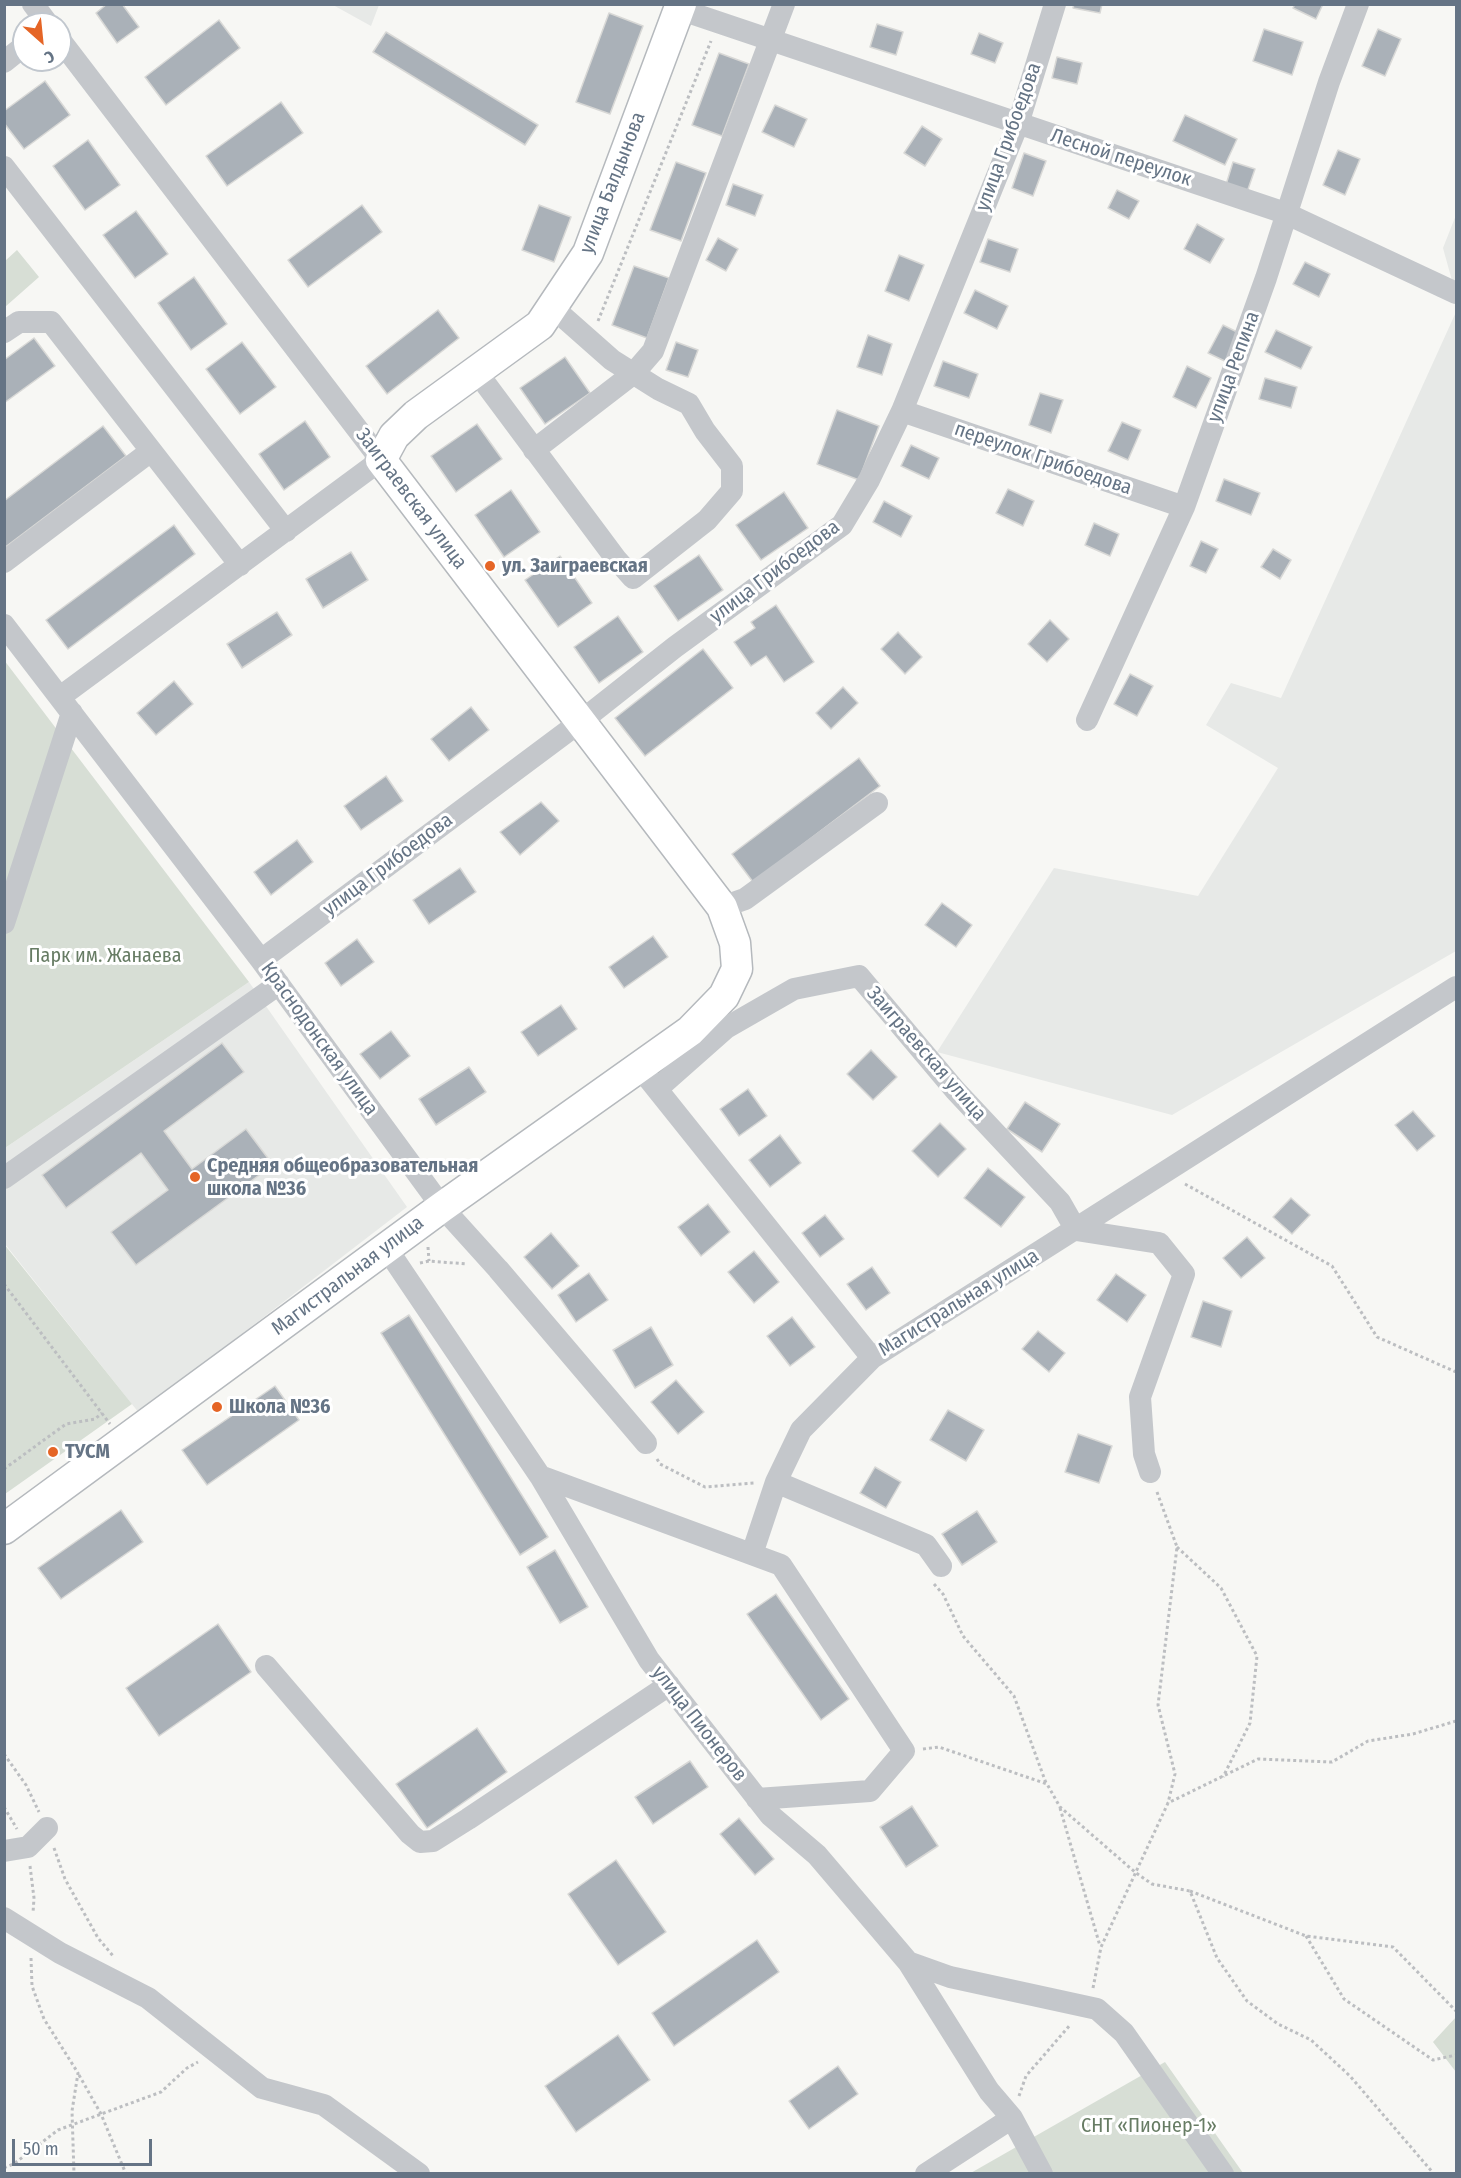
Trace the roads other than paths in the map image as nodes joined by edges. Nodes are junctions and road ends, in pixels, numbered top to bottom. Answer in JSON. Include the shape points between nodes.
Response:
{"nodes":[{"id":1,"x":784,"y":4,"type":"edge"},
{"id":2,"x":1055,"y":4,"type":"edge"},
{"id":3,"x":1358,"y":4,"type":"edge"},
{"id":4,"x":680,"y":7,"type":"edge"},
{"id":5,"x":770,"y":39,"type":"junction"},
{"id":6,"x":72,"y":56,"type":"edge"},
{"id":7,"x":1018,"y":124,"type":"junction"},
{"id":8,"x":4,"y":167,"type":"edge"},
{"id":9,"x":1286,"y":213,"type":"junction"},
{"id":10,"x":1456,"y":293,"type":"edge"},
{"id":11,"x":552,"y":307,"type":"junction"},
{"id":12,"x":4,"y":332,"type":"edge"},
{"id":13,"x":476,"y":371,"type":"junction"},
{"id":14,"x":634,"y":374,"type":"junction"},
{"id":15,"x":902,"y":411,"type":"junction"},
{"id":16,"x":534,"y":450,"type":"junction"},
{"id":17,"x":151,"y":451,"type":"junction"},
{"id":18,"x":381,"y":460,"type":"junction"},
{"id":19,"x":1184,"y":507,"type":"junction"},
{"id":20,"x":286,"y":531,"type":"junction"},
{"id":21,"x":4,"y":562,"type":"edge"},
{"id":22,"x":240,"y":565,"type":"junction"},
{"id":23,"x":4,"y":625,"type":"edge"},
{"id":24,"x":66,"y":705,"type":"junction"},
{"id":25,"x":1087,"y":720,"type":"dead end"},
{"id":26,"x":580,"y":722,"type":"junction"},
{"id":27,"x":877,"y":803,"type":"dead end"},
{"id":28,"x":722,"y":907,"type":"junction"},
{"id":29,"x":4,"y":923,"type":"edge"},
{"id":30,"x":261,"y":960,"type":"junction"},
{"id":31,"x":737,"y":969,"type":"joint"},
{"id":32,"x":279,"y":984,"type":"junction"},
{"id":33,"x":1456,"y":987,"type":"edge"},
{"id":34,"x":648,"y":1078,"type":"junction"},
{"id":35,"x":4,"y":1178,"type":"edge"},
{"id":36,"x":442,"y":1207,"type":"junction"},
{"id":37,"x":1076,"y":1230,"type":"junction"},
{"id":38,"x":394,"y":1259,"type":"junction"},
{"id":39,"x":872,"y":1358,"type":"junction"},
{"id":40,"x":646,"y":1443,"type":"road end"},
{"id":41,"x":1150,"y":1472,"type":"road end"},
{"id":42,"x":540,"y":1476,"type":"junction"},
{"id":43,"x":776,"y":1482,"type":"junction"},
{"id":44,"x":4,"y":1529,"type":"edge"},
{"id":45,"x":752,"y":1554,"type":"junction"},
{"id":46,"x":935,"y":1572,"type":"road end"},
{"id":47,"x":266,"y":1666,"type":"dead end"},
{"id":48,"x":669,"y":1685,"type":"junction"},
{"id":49,"x":757,"y":1799,"type":"junction"},
{"id":50,"x":47,"y":1828,"type":"road end"},
{"id":51,"x":4,"y":1851,"type":"edge"},
{"id":52,"x":4,"y":1918,"type":"edge"},
{"id":53,"x":908,"y":1962,"type":"junction"},
{"id":54,"x":1012,"y":2118,"type":"junction"},
{"id":55,"x":419,"y":2174,"type":"edge"},
{"id":56,"x":926,"y":2174,"type":"edge"},
{"id":57,"x":1042,"y":2174,"type":"edge"},
{"id":58,"x":1223,"y":2174,"type":"edge"}],
"edges":[{"from":1,"to":5,"type":"street"},
{"from":2,"to":7,"type":"street","name":"улица Грибоедова"},
{"from":3,"to":9,"type":"street","name":"улица Репина"},
{"from":4,"to":5,"type":"street","name":"Лесной переулок"},
{"from":4,"to":11,"type":"main road","name":"улица Балдынова","via":[[588,253]]},
{"from":5,"to":7,"type":"street","name":"Лесной переулок"},
{"from":5,"to":14,"type":"street","via":[[653,351]]},
{"from":6,"to":18,"type":"street","name":"Заиграевская улица"},
{"from":7,"to":9,"type":"street","name":"Лесной переулок"},
{"from":7,"to":15,"type":"street","name":"улица Грибоедова"},
{"from":8,"to":20,"type":"street"},
{"from":9,"to":10,"type":"street","name":"Лесной переулок"},
{"from":9,"to":19,"type":"street","name":"улица Репина"},
{"from":11,"to":13,"type":"main road","name":"улица Балдынова","via":[[540,324]]},
{"from":11,"to":14,"type":"street","via":[[612,360]]},
{"from":12,"to":17,"type":"street","via":[[19,322],[51,322]]},
{"from":13,"to":16,"type":"street"},
{"from":13,"to":18,"type":"main road","name":"улица Балдынова","via":[[416,415],[394,436]]},
{"from":14,"to":16,"type":"street"},
{"from":14,"to":16,"type":"street","via":[[689,404],[732,465],[732,491],[707,520],[654,564],[633,578]]},
{"from":15,"to":19,"type":"street","name":"переулок Грибоедова"},
{"from":15,"to":26,"type":"street","name":"улица Грибоедова","via":[[842,525],[675,646]]},
{"from":17,"to":21,"type":"street"},
{"from":17,"to":22,"type":"street"},
{"from":18,"to":20,"type":"street"},
{"from":18,"to":26,"type":"main road","name":"Заиграевская улица"},
{"from":19,"to":25,"type":"street","name":"улица Репина"},
{"from":20,"to":22,"type":"street"},
{"from":22,"to":24,"type":"street"},
{"from":23,"to":24,"type":"street","name":"Краснодонская улица"},
{"from":24,"to":29,"type":"street"},
{"from":24,"to":30,"type":"street","name":"Краснодонская улица"},
{"from":26,"to":28,"type":"main road","name":"Заиграевская улица"},
{"from":26,"to":30,"type":"street","name":"улица Грибоедова"},
{"from":27,"to":28,"type":"street","via":[[745,898]]},
{"from":28,"to":31,"type":"main road","name":"Заиграевская улица","via":[[735,943]]},
{"from":30,"to":32,"type":"street","name":"Краснодонская улица"},
{"from":31,"to":34,"type":"main road","name":"Магистральная улица","via":[[724,996]]},
{"from":32,"to":35,"type":"street"},
{"from":32,"to":36,"type":"street","name":"Краснодонская улица"},
{"from":33,"to":37,"type":"street","name":"Магистральная улица"},
{"from":34,"to":36,"type":"main road","name":"Магистральная улица"},
{"from":34,"to":37,"type":"street","name":"Заиграевская улица","via":[[794,989],[859,976],[955,1090],[1060,1202]]},
{"from":34,"to":39,"type":"street"},
{"from":36,"to":38,"type":"main road","name":"Магистральная улица"},
{"from":36,"to":40,"type":"street","name":"Краснодонская улица"},
{"from":37,"to":39,"type":"street","name":"Магистральная улица"},
{"from":37,"to":41,"type":"street","via":[[1159,1243],[1184,1274],[1140,1397],[1144,1454]]},
{"from":38,"to":42,"type":"street","name":"улица Пионеров"},
{"from":38,"to":44,"type":"main road","name":"Магистральная улица","via":[[123,1442]]},
{"from":39,"to":43,"type":"street","name":"Магистральная улица","via":[[801,1430]]},
{"from":42,"to":45,"type":"street"},
{"from":42,"to":48,"type":"street","name":"улица Пионеров","via":[[649,1660]]},
{"from":43,"to":45,"type":"street","name":"Магистральная улица"},
{"from":43,"to":46,"type":"street","via":[[926,1545]]},
{"from":45,"to":49,"type":"street","via":[[781,1565],[904,1751],[870,1791]]},
{"from":47,"to":48,"type":"street","via":[[420,1842],[433,1840],[468,1819]]},
{"from":48,"to":49,"type":"street","name":"улица Пионеров"},
{"from":49,"to":53,"type":"street","name":"улица Пионеров","via":[[816,1855]]},
{"from":50,"to":51,"type":"street","via":[[28,1847]]},
{"from":52,"to":55,"type":"street","via":[[60,1953],[148,1998],[262,2088],[324,2105]]},
{"from":53,"to":54,"type":"street","name":"улица Пионеров","via":[[989,2091]]},
{"from":53,"to":58,"type":"street","via":[[950,1977],[1097,2009],[1124,2033]]},
{"from":54,"to":56,"type":"street"},
{"from":54,"to":57,"type":"street","name":"улица Пионеров"}]}
